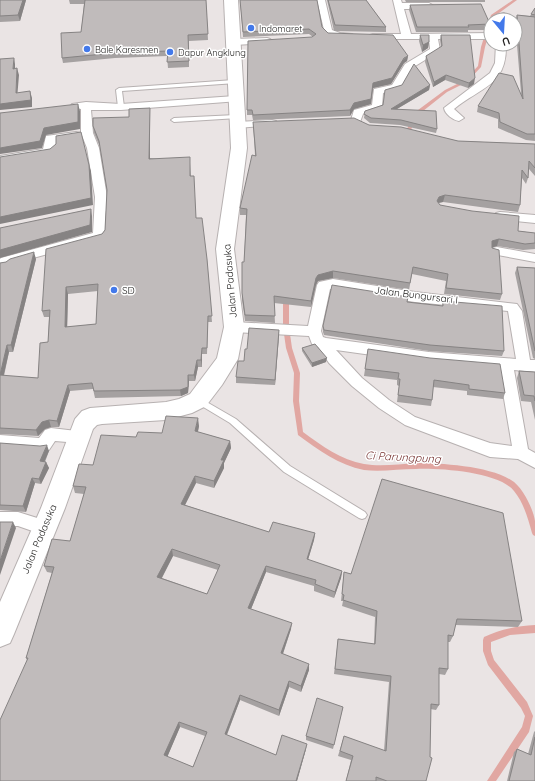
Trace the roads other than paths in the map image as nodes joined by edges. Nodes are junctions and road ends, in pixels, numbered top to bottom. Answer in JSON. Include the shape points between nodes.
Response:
{"nodes":[{"id":1,"x":231,"y":0,"type":"edge"},
{"id":2,"x":321,"y":0,"type":"edge"},
{"id":3,"x":398,"y":3,"type":"edge"},
{"id":4,"x":436,"y":6,"type":"edge"},
{"id":5,"x":483,"y":36,"type":"edge"},
{"id":6,"x":407,"y":37,"type":"junction"},
{"id":7,"x":433,"y":37,"type":"junction"},
{"id":8,"x":278,"y":40,"type":"edge"},
{"id":9,"x":234,"y":42,"type":"junction"},
{"id":10,"x":501,"y":52,"type":"edge"},
{"id":11,"x":234,"y":82,"type":"junction"},
{"id":12,"x":235,"y":99,"type":"junction"},
{"id":13,"x":86,"y":105,"type":"junction"},
{"id":14,"x":121,"y":107,"type":"junction"},
{"id":15,"x":62,"y":108,"type":"edge"},
{"id":16,"x":459,"y":118,"type":"dead end"},
{"id":17,"x":174,"y":120,"type":"dead end"},
{"id":18,"x":237,"y":121,"type":"junction"},
{"id":19,"x":285,"y":122,"type":"edge"},
{"id":20,"x":368,"y":127,"type":"edge"},
{"id":21,"x":88,"y":133,"type":"junction"},
{"id":22,"x":0,"y":159,"type":"edge"},
{"id":23,"x":100,"y":208,"type":"junction"},
{"id":24,"x":87,"y":211,"type":"edge"},
{"id":25,"x":491,"y":215,"type":"edge"},
{"id":26,"x":535,"y":219,"type":"edge"},
{"id":27,"x":497,"y":251,"type":"edge"},
{"id":28,"x":535,"y":258,"type":"edge"},
{"id":29,"x":0,"y":265,"type":"edge"},
{"id":30,"x":234,"y":327,"type":"junction"},
{"id":31,"x":314,"y":331,"type":"junction"},
{"id":32,"x":324,"y":343,"type":"junction"},
{"id":33,"x":506,"y":365,"type":"junction"},
{"id":34,"x":530,"y":366,"type":"edge"},
{"id":35,"x":198,"y":400,"type":"junction"},
{"id":36,"x":78,"y":437,"type":"junction"},
{"id":37,"x":0,"y":441,"type":"edge"},
{"id":38,"x":528,"y":457,"type":"edge"},
{"id":39,"x":362,"y":515,"type":"dead end"},
{"id":40,"x":0,"y":520,"type":"edge"},
{"id":41,"x":44,"y":527,"type":"junction"},
{"id":42,"x":0,"y":634,"type":"edge"}],
"edges":[{"from":1,"to":9,"type":"street","name":"Jalan Padasuka"},
{"from":2,"to":6,"type":"street","via":[[328,32],[332,35]]},
{"from":3,"to":4,"type":"street"},
{"from":3,"to":6,"type":"street"},
{"from":5,"to":7,"type":"street"},
{"from":6,"to":7,"type":"street"},
{"from":7,"to":20,"type":"street","via":[[432,53],[411,64],[396,86],[378,91],[377,107],[360,110],[351,120]]},
{"from":8,"to":9,"type":"street"},
{"from":9,"to":11,"type":"street","name":"Jalan Padasuka"},
{"from":10,"to":16,"type":"street","via":[[498,69],[484,83],[449,108]]},
{"from":11,"to":12,"type":"street","name":"Jalan Padasuka"},
{"from":11,"to":14,"type":"lane","via":[[119,90]]},
{"from":12,"to":14,"type":"street"},
{"from":12,"to":18,"type":"street","name":"Jalan Padasuka"},
{"from":13,"to":14,"type":"street"},
{"from":13,"to":15,"type":"street"},
{"from":13,"to":21,"type":"street"},
{"from":17,"to":18,"type":"lane"},
{"from":18,"to":19,"type":"street"},
{"from":18,"to":30,"type":"street","name":"Jalan Padasuka","via":[[238,162],[226,249]]},
{"from":21,"to":22,"type":"street","via":[[50,138],[50,150],[47,152]]},
{"from":21,"to":23,"type":"street","via":[[101,197]]},
{"from":23,"to":24,"type":"street"},
{"from":23,"to":29,"type":"street","via":[[99,236],[36,252]]},
{"from":25,"to":26,"type":"street"},
{"from":27,"to":28,"type":"street"},
{"from":30,"to":31,"type":"street"},
{"from":30,"to":35,"type":"street","name":"Jalan Padasuka","via":[[227,359]]},
{"from":31,"to":32,"type":"street","via":[[317,340]]},
{"from":31,"to":34,"type":"street","name":"Jalan Bungursari I","via":[[324,285],[328,284],[415,297],[504,305],[512,307]]},
{"from":32,"to":33,"type":"street","via":[[390,353]]},
{"from":32,"to":38,"type":"street","via":[[334,359],[357,382],[410,421],[490,450]]},
{"from":33,"to":34,"type":"street"},
{"from":33,"to":38,"type":"street"},
{"from":35,"to":36,"type":"street","name":"Jalan Padasuka","via":[[166,412],[90,417]]},
{"from":35,"to":39,"type":"lane","via":[[233,421],[287,469]]},
{"from":36,"to":37,"type":"street","via":[[51,434],[43,445]]},
{"from":36,"to":41,"type":"street","name":"Jalan Padasuka"},
{"from":40,"to":41,"type":"street","via":[[18,519]]},
{"from":41,"to":42,"type":"street","name":"Jalan Padasuka"}]}
